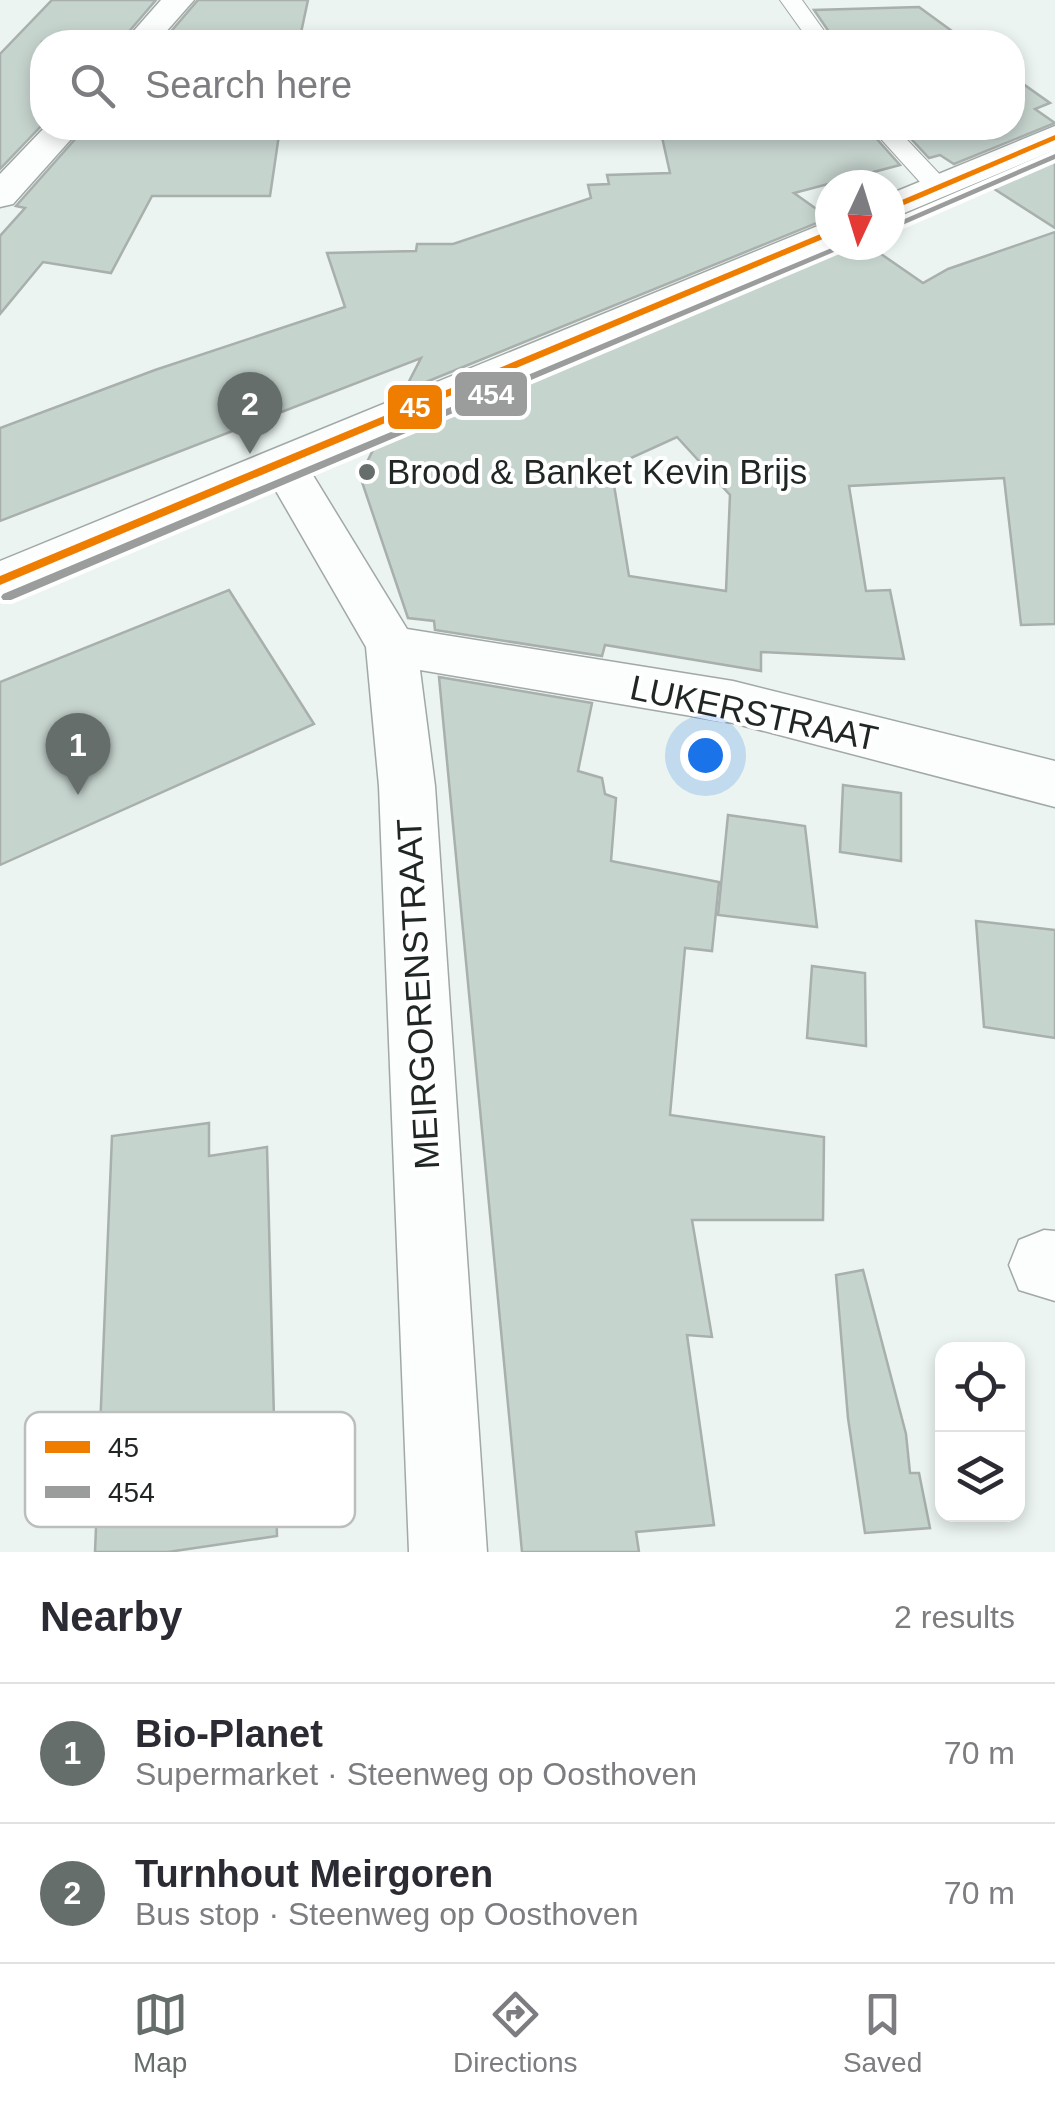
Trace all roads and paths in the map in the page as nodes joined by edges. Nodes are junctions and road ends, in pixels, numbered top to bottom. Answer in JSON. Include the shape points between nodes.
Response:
{"nodes":[{"id":1,"x":178,"y":0,"type":"edge"},
{"id":2,"x":791,"y":0,"type":"edge"},
{"id":3,"x":151,"y":30,"type":"edge"},
{"id":4,"x":813,"y":30,"type":"edge"},
{"id":5,"x":1055,"y":137,"type":"edge"},
{"id":6,"x":51,"y":140,"type":"edge"},
{"id":7,"x":894,"y":140,"type":"edge"},
{"id":8,"x":938,"y":187,"type":"junction"},
{"id":9,"x":0,"y":196,"type":"edge"},
{"id":10,"x":905,"y":201,"type":"edge"},
{"id":11,"x":815,"y":239,"type":"edge"},
{"id":12,"x":284,"y":466,"type":"junction"},
{"id":13,"x":0,"y":581,"type":"edge"},
{"id":14,"x":391,"y":646,"type":"junction"},
{"id":15,"x":1055,"y":784,"type":"edge"},
{"id":16,"x":448,"y":1552,"type":"edge"}],
"edges":[{"from":1,"to":3,"type":"street"},
{"from":2,"to":4,"type":"lane"},
{"from":5,"to":8,"type":"street"},
{"from":6,"to":9,"type":"street"},
{"from":7,"to":8,"type":"lane"},
{"from":8,"to":10,"type":"street"},
{"from":11,"to":12,"type":"street"},
{"from":12,"to":13,"type":"street"},
{"from":12,"to":14,"type":"street","name":"MEIRGORENSTRAAT"},
{"from":14,"to":15,"type":"street","name":"LUKERSTRAAT","via":[[733,702]]},
{"from":14,"to":16,"type":"street","name":"MEIRGORENSTRAAT","via":[[408,786]]}]}
